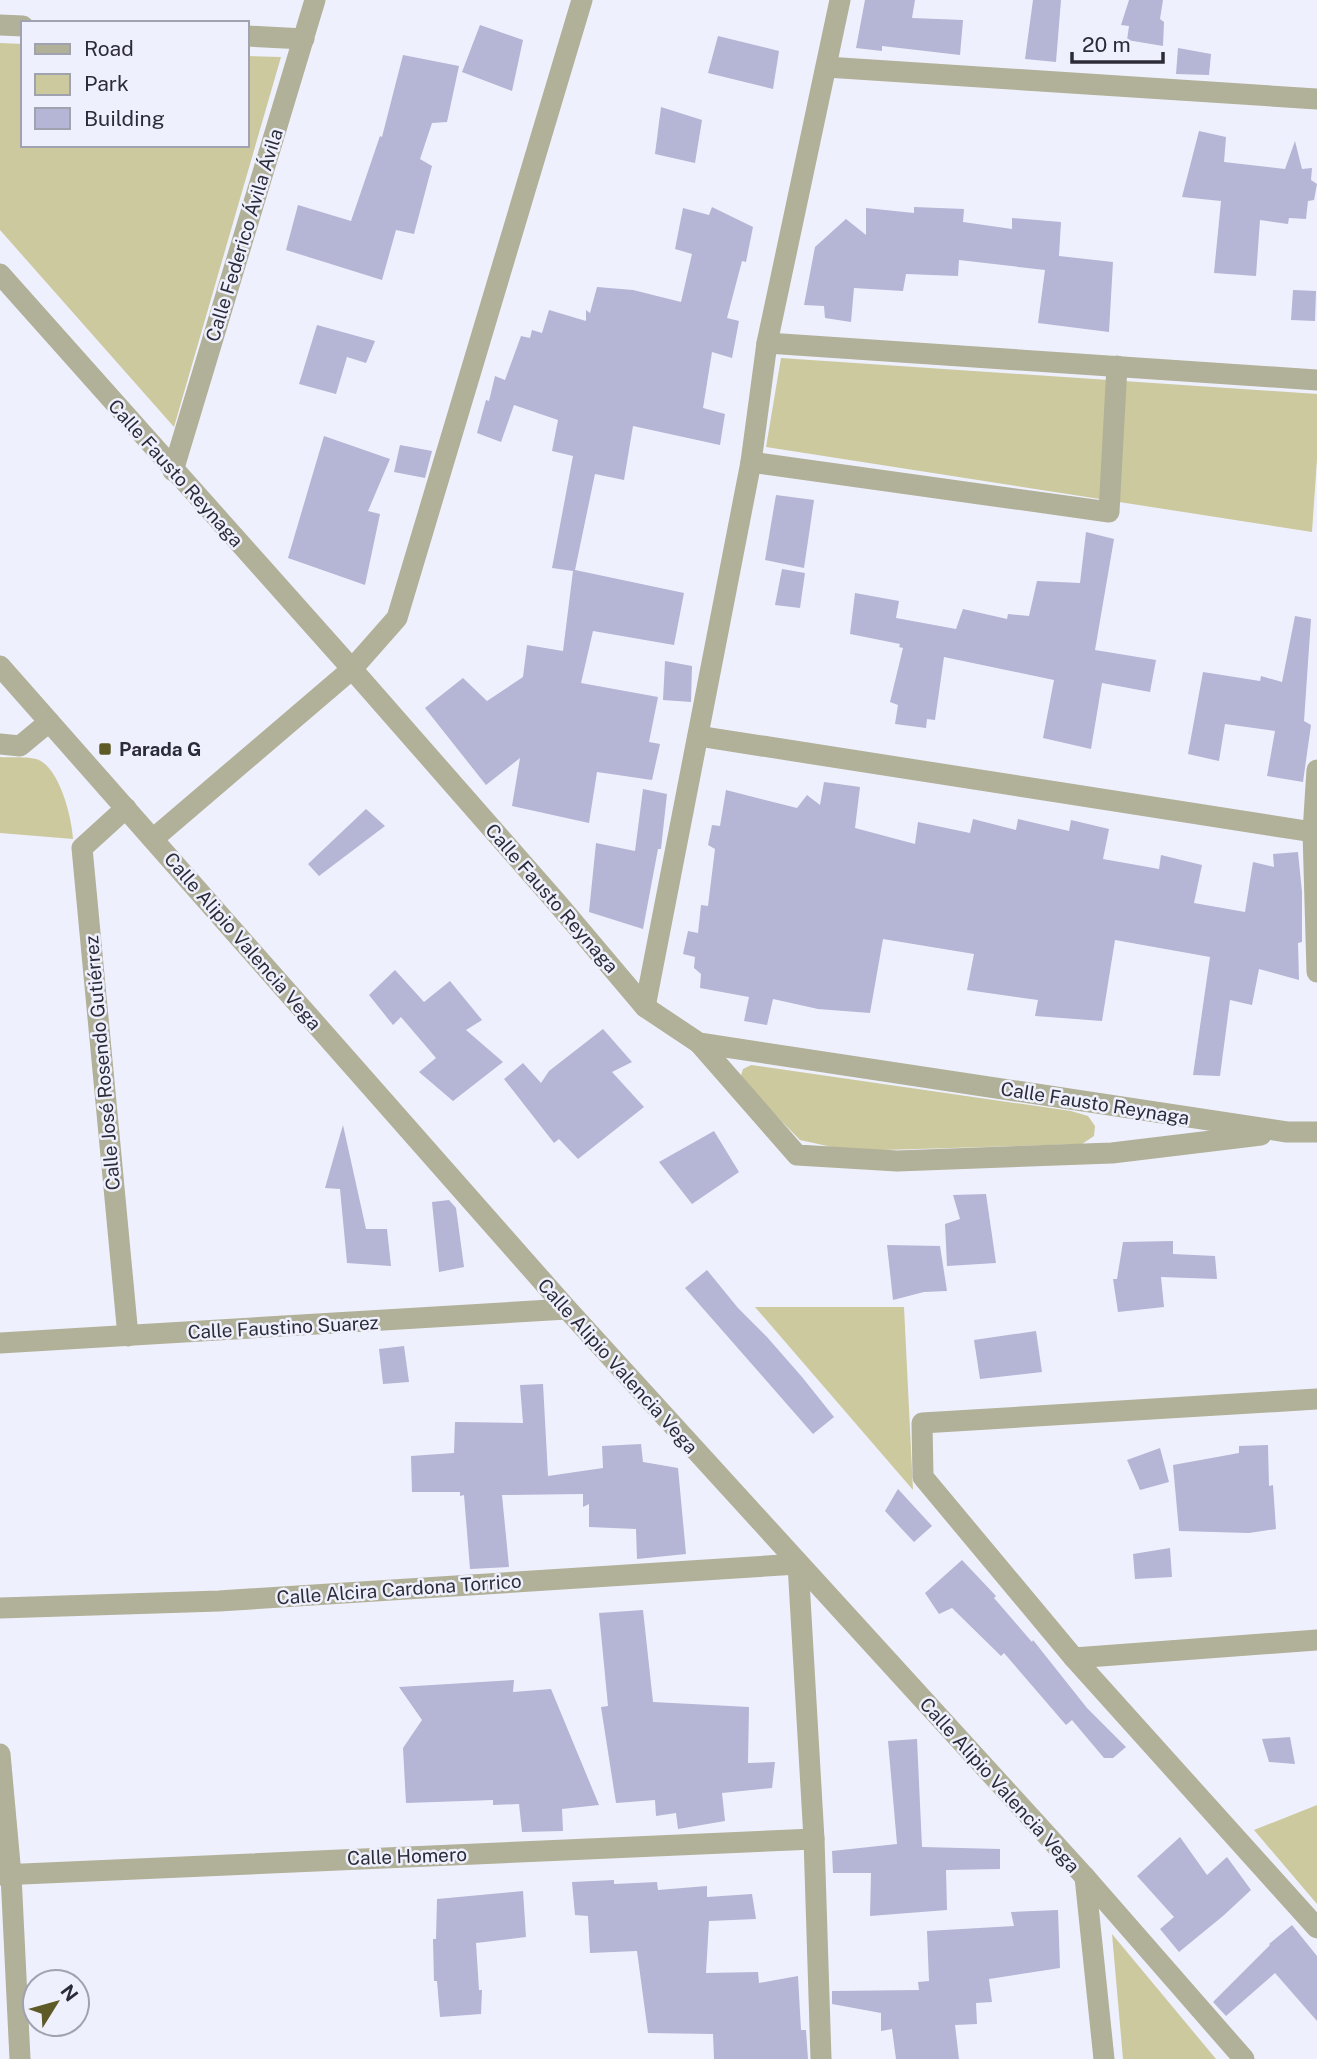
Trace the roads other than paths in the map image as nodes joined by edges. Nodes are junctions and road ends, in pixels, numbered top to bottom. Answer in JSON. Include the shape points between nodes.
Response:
{"nodes":[{"id":1,"x":315,"y":0,"type":"edge"},
{"id":2,"x":582,"y":0,"type":"edge"},
{"id":3,"x":840,"y":0,"type":"edge"},
{"id":4,"x":0,"y":25,"type":"edge"},
{"id":5,"x":21,"y":26,"type":"edge"},
{"id":6,"x":248,"y":36,"type":"edge"},
{"id":7,"x":303,"y":39,"type":"junction"},
{"id":8,"x":826,"y":67,"type":"junction"},
{"id":9,"x":1317,"y":99,"type":"edge"},
{"id":10,"x":0,"y":274,"type":"edge"},
{"id":11,"x":767,"y":343,"type":"junction"},
{"id":12,"x":1117,"y":366,"type":"junction"},
{"id":13,"x":1317,"y":380,"type":"edge"},
{"id":14,"x":751,"y":462,"type":"junction"},
{"id":15,"x":173,"y":471,"type":"junction"},
{"id":16,"x":0,"y":666,"type":"edge"},
{"id":17,"x":352,"y":669,"type":"junction"},
{"id":18,"x":49,"y":722,"type":"junction"},
{"id":19,"x":698,"y":736,"type":"junction"},
{"id":20,"x":0,"y":744,"type":"edge"},
{"id":21,"x":1317,"y":770,"type":"edge"},
{"id":22,"x":126,"y":808,"type":"junction"},
{"id":23,"x":1312,"y":832,"type":"junction"},
{"id":24,"x":153,"y":839,"type":"junction"},
{"id":25,"x":1317,"y":972,"type":"edge"},
{"id":26,"x":645,"y":1007,"type":"junction"},
{"id":27,"x":699,"y":1043,"type":"junction"},
{"id":28,"x":1287,"y":1132,"type":"junction"},
{"id":29,"x":1317,"y":1132,"type":"edge"},
{"id":30,"x":567,"y":1309,"type":"junction"},
{"id":31,"x":128,"y":1336,"type":"junction"},
{"id":32,"x":0,"y":1343,"type":"edge"},
{"id":33,"x":1317,"y":1399,"type":"edge"},
{"id":34,"x":798,"y":1564,"type":"junction"},
{"id":35,"x":0,"y":1608,"type":"edge"},
{"id":36,"x":1317,"y":1640,"type":"edge"},
{"id":37,"x":1074,"y":1658,"type":"junction"},
{"id":38,"x":0,"y":1754,"type":"edge"},
{"id":39,"x":814,"y":1839,"type":"junction"},
{"id":40,"x":6,"y":1875,"type":"edge"},
{"id":41,"x":1085,"y":1877,"type":"junction"},
{"id":42,"x":1317,"y":1928,"type":"edge"},
{"id":43,"x":20,"y":2059,"type":"edge"},
{"id":44,"x":821,"y":2059,"type":"edge"},
{"id":45,"x":1104,"y":2059,"type":"edge"},
{"id":46,"x":1244,"y":2059,"type":"edge"}],
"edges":[{"from":1,"to":7,"type":"street","name":"Calle Federico Ávila Ávila"},
{"from":2,"to":17,"type":"street","via":[[397,618]]},
{"from":3,"to":8,"type":"street"},
{"from":4,"to":5,"type":"street"},
{"from":6,"to":7,"type":"street"},
{"from":7,"to":15,"type":"street","name":"Calle Federico Ávila Ávila"},
{"from":8,"to":9,"type":"street"},
{"from":8,"to":11,"type":"street"},
{"from":10,"to":15,"type":"street","name":"Calle Fausto Reynaga"},
{"from":11,"to":12,"type":"street"},
{"from":11,"to":14,"type":"street"},
{"from":12,"to":13,"type":"street"},
{"from":12,"to":14,"type":"street","via":[[1109,512]]},
{"from":14,"to":19,"type":"street"},
{"from":15,"to":17,"type":"street","name":"Calle Fausto Reynaga"},
{"from":16,"to":18,"type":"street","name":"Calle Alipio Valencia Vega"},
{"from":17,"to":24,"type":"street"},
{"from":17,"to":26,"type":"street","name":"Calle Fausto Reynaga"},
{"from":18,"to":20,"type":"street","via":[[20,746]]},
{"from":18,"to":22,"type":"street","name":"Calle Alipio Valencia Vega"},
{"from":19,"to":23,"type":"street"},
{"from":19,"to":26,"type":"street"},
{"from":21,"to":23,"type":"street"},
{"from":22,"to":24,"type":"street","name":"Calle Alipio Valencia Vega"},
{"from":22,"to":31,"type":"street","name":"Calle José Rosendo Gutiérrez","via":[[82,848]]},
{"from":23,"to":25,"type":"street"},
{"from":24,"to":30,"type":"street","name":"Calle Alipio Valencia Vega"},
{"from":26,"to":27,"type":"street","name":"Calle Fausto Reynaga"},
{"from":27,"to":28,"type":"street","name":"Calle Fausto Reynaga"},
{"from":27,"to":28,"type":"street","via":[[797,1155],[897,1161],[1112,1153]]},
{"from":28,"to":29,"type":"street","name":"Calle Fausto Reynaga"},
{"from":30,"to":31,"type":"street","name":"Calle Faustino Suarez"},
{"from":30,"to":34,"type":"street","name":"Calle Alipio Valencia Vega"},
{"from":31,"to":32,"type":"street","name":"Calle Faustino Suarez"},
{"from":33,"to":37,"type":"street","via":[[922,1423],[923,1477]]},
{"from":34,"to":35,"type":"street","name":"Calle Alcira Cardona Torrico","via":[[219,1601]]},
{"from":34,"to":39,"type":"street"},
{"from":34,"to":41,"type":"street","name":"Calle Alipio Valencia Vega"},
{"from":36,"to":37,"type":"street"},
{"from":37,"to":42,"type":"street"},
{"from":38,"to":40,"type":"street"},
{"from":39,"to":40,"type":"street","name":"Calle Homero"},
{"from":39,"to":44,"type":"street"},
{"from":40,"to":43,"type":"street"},
{"from":41,"to":45,"type":"street"},
{"from":41,"to":46,"type":"street","name":"Calle Alipio Valencia Vega"}]}
